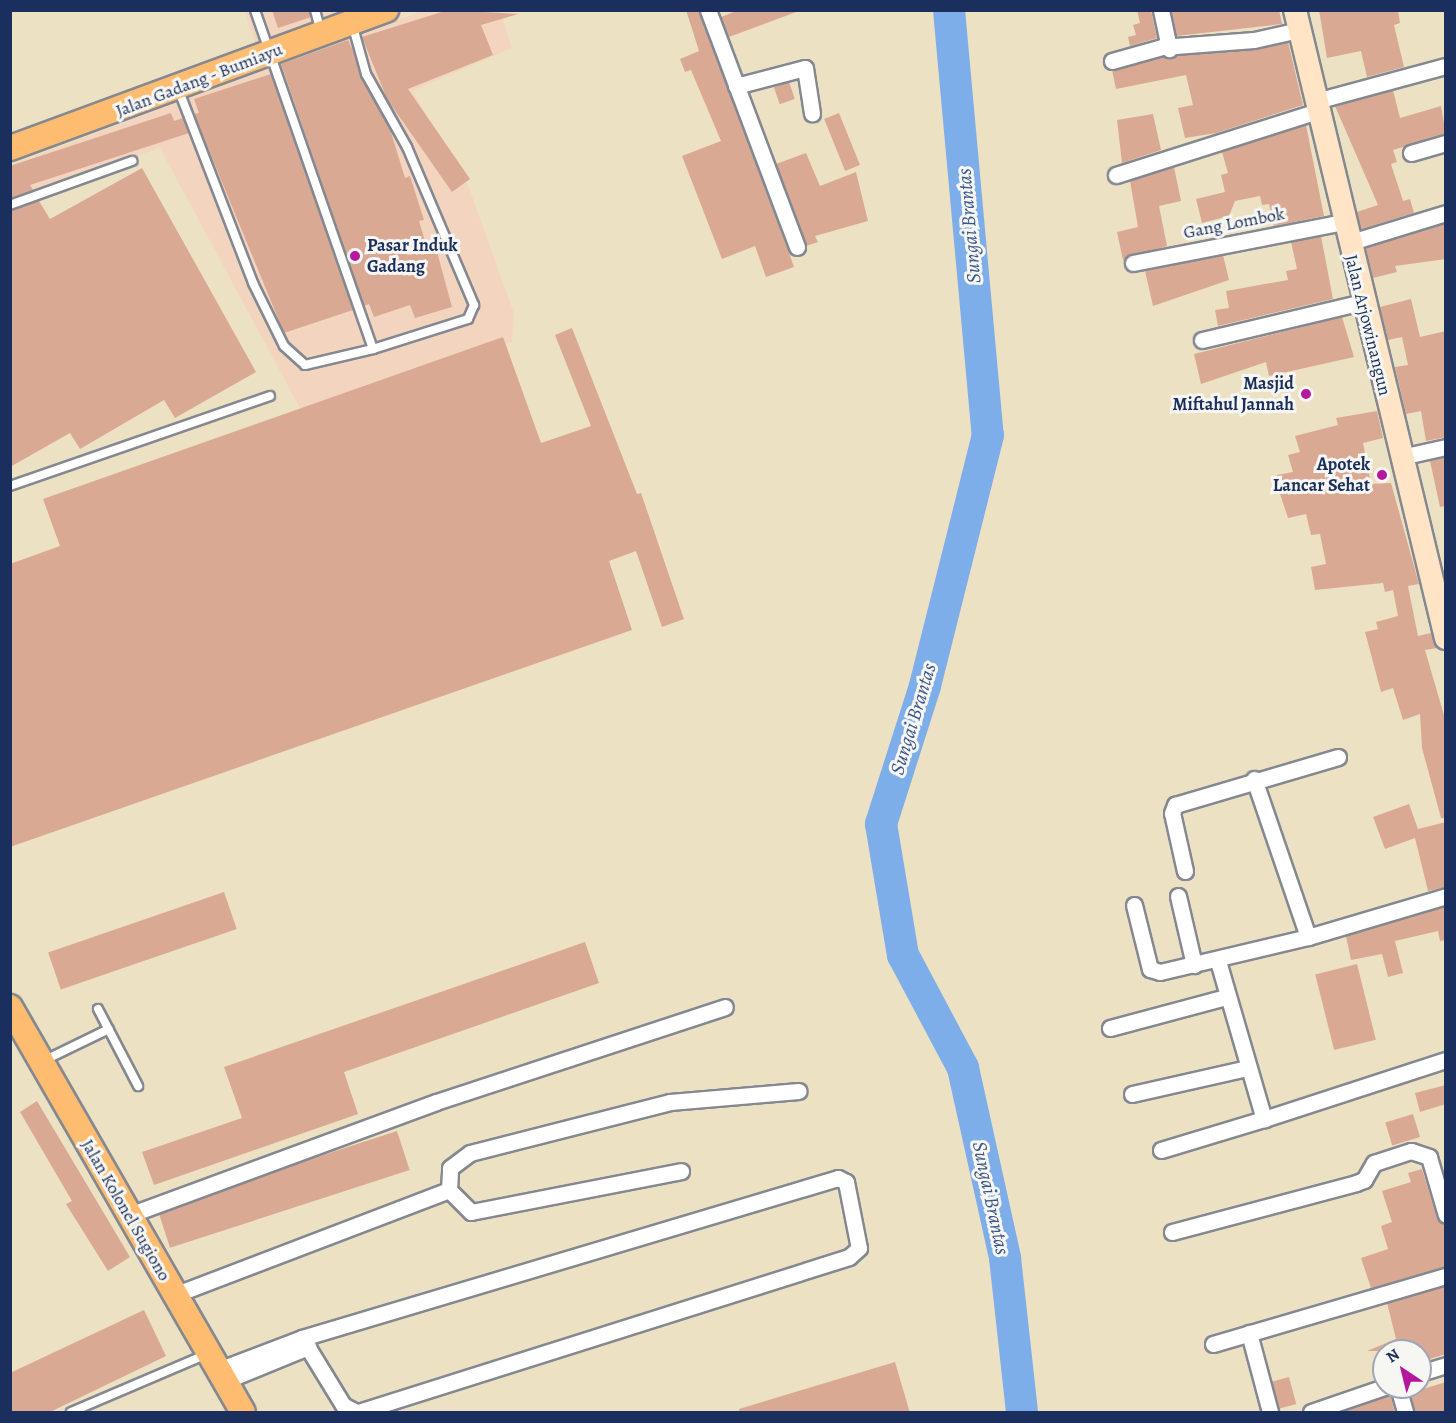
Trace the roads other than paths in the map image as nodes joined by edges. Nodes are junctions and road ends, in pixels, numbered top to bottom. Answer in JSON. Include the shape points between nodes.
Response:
{"nodes":[{"id":1,"x":255,"y":10,"type":"edge"},
{"id":2,"x":315,"y":10,"type":"edge"},
{"id":3,"x":386,"y":10,"type":"edge"},
{"id":4,"x":708,"y":10,"type":"edge"},
{"id":5,"x":1161,"y":10,"type":"edge"},
{"id":6,"x":1297,"y":20,"type":"edge"},
{"id":7,"x":351,"y":22,"type":"junction"},
{"id":8,"x":322,"y":34,"type":"junction"},
{"id":9,"x":1169,"y":49,"type":"junction"},
{"id":10,"x":269,"y":52,"type":"junction"},
{"id":11,"x":1112,"y":61,"type":"dead end"},
{"id":12,"x":1446,"y":66,"type":"edge"},
{"id":13,"x":736,"y":86,"type":"junction"},
{"id":14,"x":178,"y":89,"type":"junction"},
{"id":15,"x":1317,"y":106,"type":"junction"},
{"id":16,"x":812,"y":113,"type":"dead end"},
{"id":17,"x":1446,"y":143,"type":"edge"},
{"id":18,"x":10,"y":148,"type":"edge"},
{"id":19,"x":1411,"y":153,"type":"dead end"},
{"id":20,"x":132,"y":161,"type":"dead end"},
{"id":21,"x":1116,"y":175,"type":"dead end"},
{"id":22,"x":10,"y":205,"type":"edge"},
{"id":23,"x":1446,"y":213,"type":"edge"},
{"id":24,"x":1345,"y":232,"type":"junction"},
{"id":25,"x":798,"y":247,"type":"dead end"},
{"id":26,"x":1133,"y":263,"type":"dead end"},
{"id":27,"x":1363,"y":302,"type":"junction"},
{"id":28,"x":1202,"y":340,"type":"dead end"},
{"id":29,"x":373,"y":349,"type":"junction"},
{"id":30,"x":270,"y":396,"type":"dead end"},
{"id":31,"x":1446,"y":447,"type":"edge"},
{"id":32,"x":1401,"y":457,"type":"junction"},
{"id":33,"x":10,"y":486,"type":"edge"},
{"id":34,"x":1446,"y":638,"type":"edge"},
{"id":35,"x":1338,"y":757,"type":"dead end"},
{"id":36,"x":1254,"y":780,"type":"junction"},
{"id":37,"x":1185,"y":871,"type":"dead end"},
{"id":38,"x":1178,"y":896,"type":"dead end"},
{"id":39,"x":1446,"y":896,"type":"edge"},
{"id":40,"x":1134,"y":906,"type":"dead end"},
{"id":41,"x":1308,"y":937,"type":"junction"},
{"id":42,"x":1218,"y":961,"type":"junction"},
{"id":43,"x":1194,"y":965,"type":"junction"},
{"id":44,"x":1226,"y":997,"type":"junction"},
{"id":45,"x":10,"y":1007,"type":"edge"},
{"id":46,"x":725,"y":1007,"type":"dead end"},
{"id":47,"x":98,"y":1009,"type":"dead end"},
{"id":48,"x":1110,"y":1028,"type":"dead end"},
{"id":49,"x":109,"y":1029,"type":"junction"},
{"id":50,"x":1446,"y":1060,"type":"edge"},
{"id":51,"x":42,"y":1062,"type":"junction"},
{"id":52,"x":1246,"y":1068,"type":"junction"},
{"id":53,"x":138,"y":1086,"type":"dead end"},
{"id":54,"x":799,"y":1091,"type":"dead end"},
{"id":55,"x":1132,"y":1094,"type":"dead end"},
{"id":56,"x":1264,"y":1119,"type":"junction"},
{"id":57,"x":1161,"y":1150,"type":"dead end"},
{"id":58,"x":681,"y":1171,"type":"dead end"},
{"id":59,"x":449,"y":1190,"type":"junction"},
{"id":60,"x":129,"y":1215,"type":"junction"},
{"id":61,"x":1446,"y":1215,"type":"edge"},
{"id":62,"x":1172,"y":1232,"type":"dead end"},
{"id":63,"x":1446,"y":1276,"type":"edge"},
{"id":64,"x":174,"y":1295,"type":"junction"},
{"id":65,"x":1249,"y":1334,"type":"junction"},
{"id":66,"x":305,"y":1343,"type":"junction"},
{"id":67,"x":1214,"y":1344,"type":"dead end"},
{"id":68,"x":217,"y":1368,"type":"junction"},
{"id":69,"x":1372,"y":1391,"type":"edge"},
{"id":70,"x":71,"y":1413,"type":"edge"},
{"id":71,"x":243,"y":1413,"type":"edge"},
{"id":72,"x":357,"y":1413,"type":"edge"},
{"id":73,"x":1270,"y":1413,"type":"edge"},
{"id":74,"x":1311,"y":1413,"type":"edge"}],
"edges":[{"from":1,"to":10,"type":"lane"},
{"from":2,"to":8,"type":"lane"},
{"from":3,"to":7,"type":"main road","name":"Jalan Gadang - Bumiayu"},
{"from":4,"to":13,"type":"street"},
{"from":5,"to":9,"type":"street"},
{"from":6,"to":9,"type":"street"},
{"from":6,"to":15,"type":"main road","name":"Jalan Arjowinangun"},
{"from":7,"to":8,"type":"main road","name":"Jalan Gadang - Bumiayu"},
{"from":7,"to":29,"type":"lane","via":[[366,74],[407,147],[474,306],[468,320]]},
{"from":8,"to":10,"type":"main road","name":"Jalan Gadang - Bumiayu"},
{"from":9,"to":11,"type":"street"},
{"from":10,"to":14,"type":"main road","name":"Jalan Gadang - Bumiayu"},
{"from":10,"to":29,"type":"lane"},
{"from":12,"to":15,"type":"street"},
{"from":13,"to":16,"type":"street","via":[[805,68]]},
{"from":13,"to":25,"type":"street"},
{"from":14,"to":18,"type":"main road","name":"Jalan Gadang - Bumiayu"},
{"from":14,"to":29,"type":"lane","via":[[253,283],[284,346],[305,365]]},
{"from":15,"to":21,"type":"street"},
{"from":15,"to":24,"type":"main road","name":"Jalan Arjowinangun"},
{"from":17,"to":19,"type":"street"},
{"from":20,"to":22,"type":"lane"},
{"from":23,"to":24,"type":"street","name":"Gang Lombok"},
{"from":24,"to":26,"type":"street","name":"Gang Lombok"},
{"from":24,"to":27,"type":"main road","name":"Jalan Arjowinangun"},
{"from":27,"to":28,"type":"street"},
{"from":27,"to":32,"type":"main road","name":"Jalan Arjowinangun"},
{"from":30,"to":33,"type":"lane"},
{"from":31,"to":32,"type":"street"},
{"from":32,"to":34,"type":"main road","name":"Jalan Arjowinangun"},
{"from":35,"to":36,"type":"street"},
{"from":36,"to":37,"type":"street","via":[[1173,807]]},
{"from":36,"to":41,"type":"street"},
{"from":38,"to":43,"type":"street"},
{"from":39,"to":41,"type":"street"},
{"from":40,"to":43,"type":"street","via":[[1150,969],[1160,972]]},
{"from":41,"to":42,"type":"street"},
{"from":42,"to":43,"type":"street"},
{"from":42,"to":44,"type":"street"},
{"from":44,"to":48,"type":"street"},
{"from":44,"to":52,"type":"street"},
{"from":45,"to":51,"type":"main road","name":"Jalan Kolonel Sugiono"},
{"from":46,"to":60,"type":"street","via":[[436,1102]]},
{"from":47,"to":49,"type":"lane"},
{"from":49,"to":51,"type":"lane"},
{"from":49,"to":53,"type":"lane"},
{"from":50,"to":56,"type":"street"},
{"from":51,"to":60,"type":"main road","name":"Jalan Kolonel Sugiono"},
{"from":52,"to":55,"type":"street"},
{"from":52,"to":56,"type":"street"},
{"from":54,"to":59,"type":"street","via":[[670,1102],[470,1153],[450,1168]]},
{"from":56,"to":57,"type":"street"},
{"from":58,"to":59,"type":"street","via":[[471,1212]]},
{"from":59,"to":64,"type":"street"},
{"from":60,"to":64,"type":"main road","name":"Jalan Kolonel Sugiono"},
{"from":61,"to":62,"type":"street","via":[[1430,1157],[1412,1151],[1374,1163],[1364,1180]]},
{"from":63,"to":65,"type":"street"},
{"from":64,"to":68,"type":"main road","name":"Jalan Kolonel Sugiono"},
{"from":65,"to":67,"type":"street"},
{"from":65,"to":73,"type":"street"},
{"from":66,"to":68,"type":"street"},
{"from":66,"to":72,"type":"street","via":[[344,1405]]},
{"from":66,"to":72,"type":"street","via":[[838,1178],[846,1182],[860,1248],[849,1257]]},
{"from":68,"to":70,"type":"lane"},
{"from":68,"to":71,"type":"main road","name":"Jalan Kolonel Sugiono"},
{"from":69,"to":74,"type":"street"}]}
